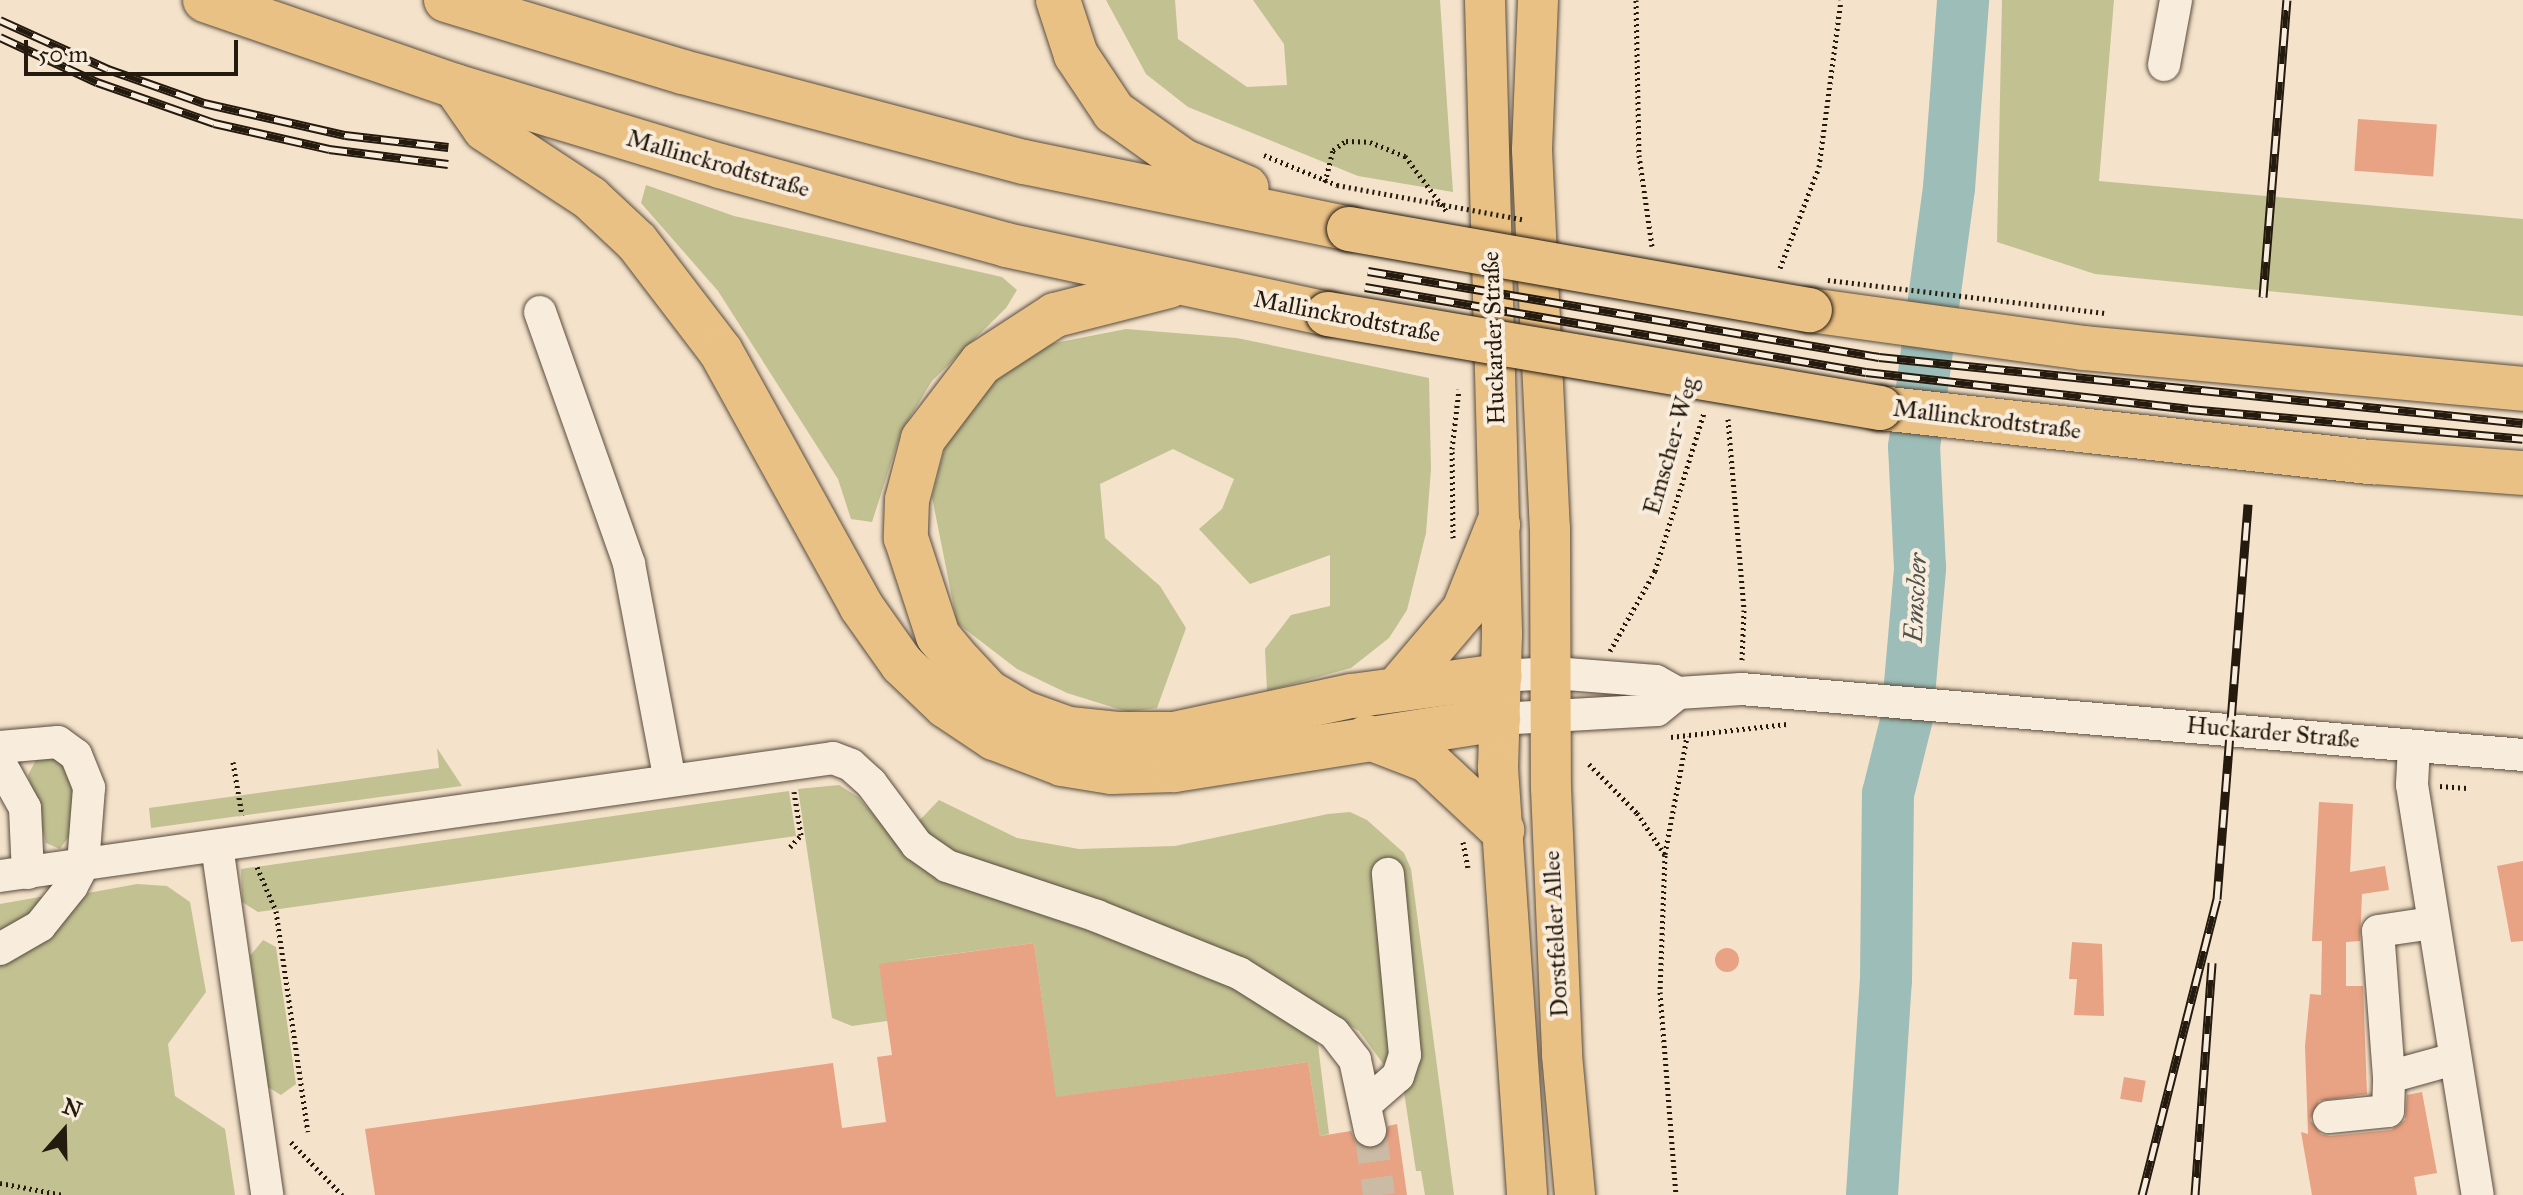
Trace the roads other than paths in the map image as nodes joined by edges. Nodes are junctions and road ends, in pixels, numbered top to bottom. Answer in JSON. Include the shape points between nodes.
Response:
{"nodes":[{"id":1,"x":205,"y":0,"type":"edge"},
{"id":2,"x":446,"y":0,"type":"edge"},
{"id":3,"x":1058,"y":0,"type":"edge"},
{"id":4,"x":1485,"y":0,"type":"edge"},
{"id":5,"x":1538,"y":0,"type":"edge"},
{"id":6,"x":2176,"y":0,"type":"edge"},
{"id":7,"x":2164,"y":65,"type":"dead end"},
{"id":8,"x":455,"y":86,"type":"junction"},
{"id":9,"x":1349,"y":229,"type":"junction"},
{"id":10,"x":1178,"y":283,"type":"junction"},
{"id":11,"x":540,"y":312,"type":"dead end"},
{"id":12,"x":2523,"y":389,"type":"edge"},
{"id":13,"x":2523,"y":473,"type":"edge"},
{"id":14,"x":1498,"y":525,"type":"junction"},
{"id":15,"x":1554,"y":673,"type":"junction"},
{"id":16,"x":1500,"y":676,"type":"junction"},
{"id":17,"x":1397,"y":689,"type":"junction"},
{"id":18,"x":1678,"y":693,"type":"junction"},
{"id":19,"x":1552,"y":718,"type":"junction"},
{"id":20,"x":1498,"y":719,"type":"junction"},
{"id":21,"x":1365,"y":736,"type":"junction"},
{"id":22,"x":2414,"y":746,"type":"junction"},
{"id":23,"x":0,"y":747,"type":"edge"},
{"id":24,"x":2523,"y":755,"type":"edge"},
{"id":25,"x":0,"y":763,"type":"edge"},
{"id":26,"x":670,"y":780,"type":"junction"},
{"id":27,"x":1502,"y":830,"type":"junction"},
{"id":28,"x":232,"y":844,"type":"junction"},
{"id":29,"x":83,"y":865,"type":"junction"},
{"id":30,"x":1388,"y":874,"type":"dead end"},
{"id":31,"x":14,"y":875,"type":"edge"},
{"id":32,"x":2433,"y":923,"type":"junction"},
{"id":33,"x":0,"y":949,"type":"edge"},
{"id":34,"x":2454,"y":1059,"type":"junction"},
{"id":35,"x":2389,"y":1077,"type":"junction"},
{"id":36,"x":2329,"y":1117,"type":"dead end"},
{"id":37,"x":267,"y":1195,"type":"edge"},
{"id":38,"x":1527,"y":1195,"type":"edge"},
{"id":39,"x":1575,"y":1195,"type":"edge"},
{"id":40,"x":2478,"y":1195,"type":"edge"}],
"edges":[{"from":1,"to":8,"type":"highway","name":"Mallinckrodtstraße"},
{"from":2,"to":9,"type":"highway","via":[[683,72],[1024,162]]},
{"from":3,"to":9,"type":"highway","via":[[1076,55],[1114,112],[1183,161]]},
{"from":4,"to":14,"type":"main road","name":"Huckarder Straße"},
{"from":5,"to":15,"type":"main road","name":"Huckarder Straße","via":[[1532,150]]},
{"from":6,"to":7,"type":"street"},
{"from":8,"to":10,"type":"highway","name":"Mallinckrodtstraße","via":[[991,241]]},
{"from":8,"to":21,"type":"highway","via":[[485,129],[590,198],[670,282],[721,352],[861,606],[902,664],[946,706],[994,738],[1062,764],[1111,772],[1174,770]]},
{"from":9,"to":12,"type":"highway","bridge":true,"via":[[1810,310],[2083,348]]},
{"from":10,"to":13,"type":"highway","name":"Mallinckrodtstraße","bridge":true,"via":[[1328,314],[1865,405]]},
{"from":10,"to":17,"type":"highway","via":[[1055,315],[981,363],[952,395],[923,439],[907,500],[906,538],[938,636],[988,692],[1024,713],[1069,729],[1174,734]]},
{"from":11,"to":26,"type":"street","via":[[629,564]]},
{"from":14,"to":16,"type":"main road","name":"Huckarder Straße"},
{"from":14,"to":17,"type":"highway","via":[[1464,610]]},
{"from":15,"to":16,"type":"street","name":"Huckarder Straße"},
{"from":15,"to":18,"type":"street","name":"Huckarder Straße","via":[[1656,681]]},
{"from":15,"to":19,"type":"main road","name":"Dorstfelder Allee"},
{"from":16,"to":17,"type":"highway"},
{"from":16,"to":20,"type":"main road","name":"Huckarder Straße"},
{"from":18,"to":19,"type":"street","name":"Huckarder Straße","via":[[1657,710]]},
{"from":18,"to":22,"type":"street","name":"Huckarder Straße","via":[[1741,689],[1810,705],[1948,703]]},
{"from":19,"to":20,"type":"street","name":"Huckarder Straße"},
{"from":19,"to":39,"type":"main road","name":"Dorstfelder Allee","via":[[1561,1039]]},
{"from":20,"to":21,"type":"highway"},
{"from":20,"to":27,"type":"main road","name":"Dorstfelder Allee"},
{"from":21,"to":27,"type":"highway","via":[[1427,760]]},
{"from":22,"to":24,"type":"street","name":"Huckarder Straße"},
{"from":22,"to":32,"type":"street","via":[[2412,785]]},
{"from":23,"to":29,"type":"street","via":[[58,742],[76,755],[89,788]]},
{"from":25,"to":31,"type":"street","via":[[25,808]]},
{"from":26,"to":28,"type":"street"},
{"from":26,"to":30,"type":"street","via":[[833,758],[851,765],[917,845],[947,866],[1168,943],[1239,973],[1293,1005],[1334,1033],[1355,1060],[1369,1117],[1398,1076],[1405,1055]]},
{"from":27,"to":38,"type":"main road","name":"Dorstfelder Allee"},
{"from":28,"to":29,"type":"street"},
{"from":28,"to":37,"type":"street"},
{"from":29,"to":31,"type":"street"},
{"from":29,"to":33,"type":"street","via":[[52,914],[26,937]]},
{"from":32,"to":34,"type":"street"},
{"from":32,"to":35,"type":"street","via":[[2378,931]]},
{"from":34,"to":35,"type":"street"},
{"from":34,"to":40,"type":"street"},
{"from":35,"to":36,"type":"street","via":[[2388,1111]]}]}
